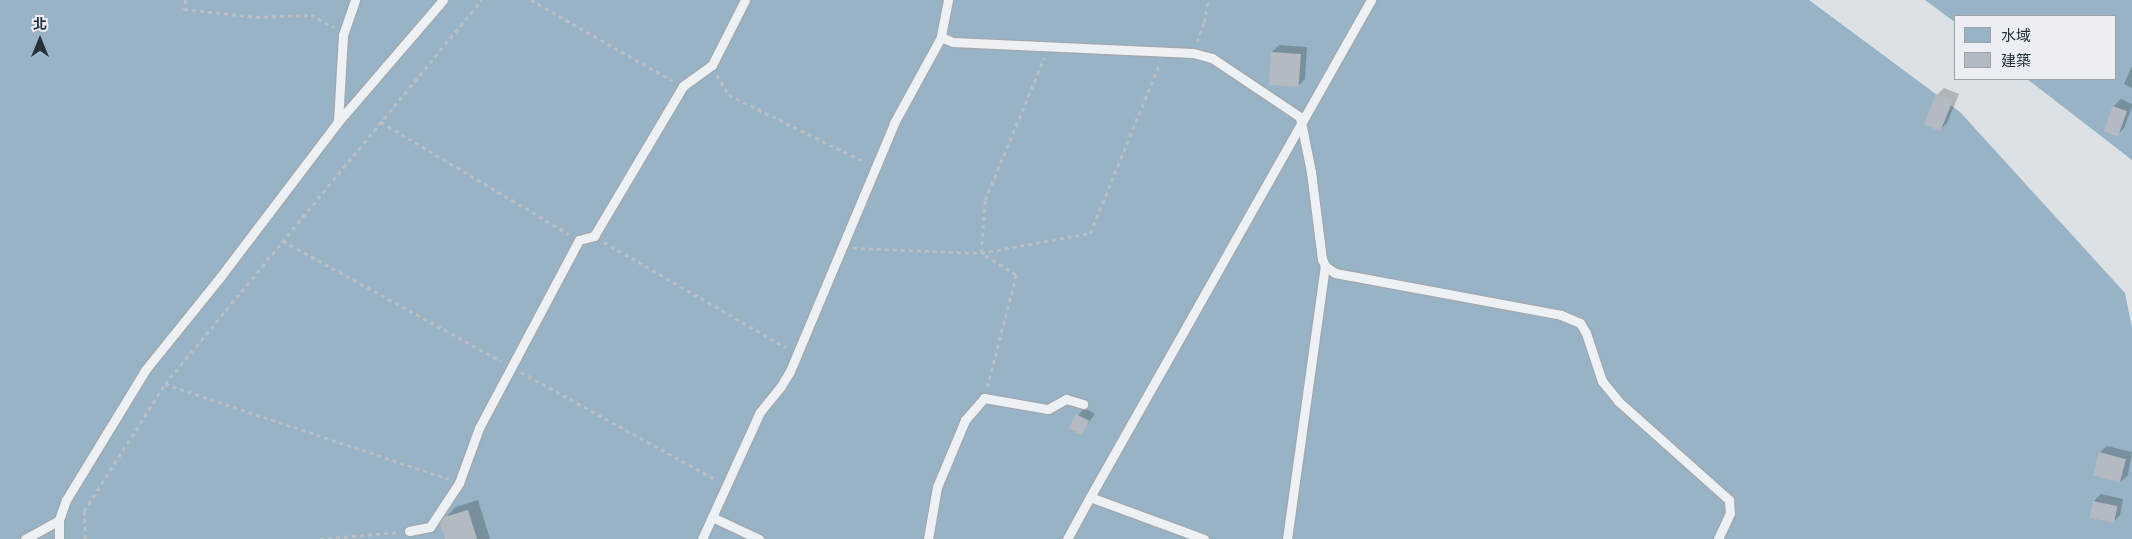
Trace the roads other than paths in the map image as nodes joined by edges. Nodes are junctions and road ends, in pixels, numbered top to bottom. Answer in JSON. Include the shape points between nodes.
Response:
{"nodes":[{"id":1,"x":355,"y":0,"type":"edge"},
{"id":2,"x":443,"y":0,"type":"edge"},
{"id":3,"x":745,"y":0,"type":"edge"},
{"id":4,"x":948,"y":0,"type":"edge"},
{"id":5,"x":1371,"y":0,"type":"edge"},
{"id":6,"x":941,"y":37,"type":"junction"},
{"id":7,"x":338,"y":122,"type":"junction"},
{"id":8,"x":1301,"y":123,"type":"junction"},
{"id":9,"x":1325,"y":266,"type":"junction"},
{"id":10,"x":1083,"y":404,"type":"dead end"},
{"id":11,"x":1090,"y":497,"type":"junction"},
{"id":12,"x":712,"y":517,"type":"junction"},
{"id":13,"x":59,"y":520,"type":"junction"},
{"id":14,"x":410,"y":531,"type":"road end"},
{"id":15,"x":26,"y":539,"type":"edge"},
{"id":16,"x":59,"y":539,"type":"edge"},
{"id":17,"x":702,"y":539,"type":"edge"},
{"id":18,"x":760,"y":539,"type":"edge"},
{"id":19,"x":928,"y":539,"type":"edge"},
{"id":20,"x":1067,"y":539,"type":"edge"},
{"id":21,"x":1204,"y":539,"type":"edge"},
{"id":22,"x":1287,"y":539,"type":"edge"},
{"id":23,"x":1718,"y":539,"type":"edge"}],
"edges":[{"from":1,"to":7,"type":"lane","via":[[344,32]]},
{"from":2,"to":7,"type":"lane"},
{"from":3,"to":14,"type":"lane","via":[[712,65],[683,86],[594,236],[579,240],[479,428],[459,483],[430,528]]},
{"from":4,"to":6,"type":"lane"},
{"from":5,"to":8,"type":"lane"},
{"from":6,"to":8,"type":"lane","via":[[953,42],[1193,53],[1212,58],[1300,117]]},
{"from":6,"to":12,"type":"lane","via":[[894,123],[797,354],[781,386],[760,412]]},
{"from":7,"to":13,"type":"lane","via":[[146,369],[66,500]]},
{"from":8,"to":9,"type":"lane"},
{"from":8,"to":11,"type":"lane"},
{"from":9,"to":22,"type":"lane"},
{"from":9,"to":23,"type":"lane","via":[[1335,273],[1561,315],[1580,323],[1602,381],[1618,402],[1729,500],[1730,513]]},
{"from":10,"to":19,"type":"lane","via":[[1066,399],[1048,409],[984,398],[965,420],[937,487]]},
{"from":11,"to":20,"type":"lane"},
{"from":11,"to":21,"type":"lane"},
{"from":12,"to":17,"type":"lane"},
{"from":12,"to":18,"type":"lane"},
{"from":13,"to":15,"type":"lane"},
{"from":13,"to":16,"type":"lane"}]}
